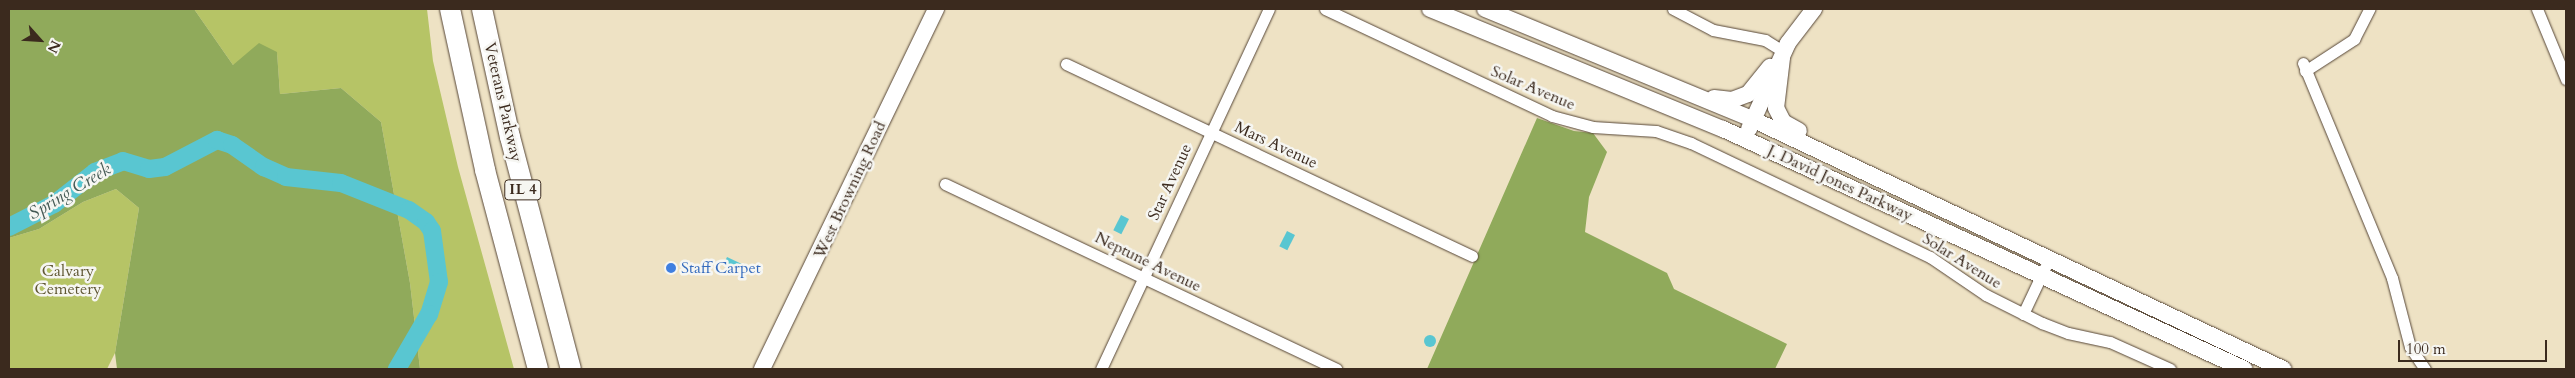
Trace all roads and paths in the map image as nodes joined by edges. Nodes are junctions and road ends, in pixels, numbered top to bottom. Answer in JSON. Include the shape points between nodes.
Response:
{"nodes":[{"id":1,"x":450,"y":9,"type":"edge"},
{"id":2,"x":482,"y":9,"type":"edge"},
{"id":3,"x":936,"y":9,"type":"edge"},
{"id":4,"x":1269,"y":9,"type":"edge"},
{"id":5,"x":1325,"y":9,"type":"edge"},
{"id":6,"x":1430,"y":9,"type":"edge"},
{"id":7,"x":1485,"y":9,"type":"edge"},
{"id":8,"x":1672,"y":9,"type":"edge"},
{"id":9,"x":1814,"y":9,"type":"edge"},
{"id":10,"x":2369,"y":9,"type":"edge"},
{"id":11,"x":2537,"y":9,"type":"edge"},
{"id":12,"x":1783,"y":55,"type":"junction"},
{"id":13,"x":1066,"y":64,"type":"dead end"},
{"id":14,"x":2566,"y":79,"type":"edge"},
{"id":15,"x":1697,"y":96,"type":"junction"},
{"id":16,"x":1754,"y":120,"type":"junction"},
{"id":17,"x":1211,"y":133,"type":"junction"},
{"id":18,"x":1745,"y":139,"type":"junction"},
{"id":19,"x":945,"y":184,"type":"dead end"},
{"id":20,"x":1903,"y":189,"type":"junction"},
{"id":21,"x":1472,"y":256,"type":"dead end"},
{"id":22,"x":2049,"y":259,"type":"junction"},
{"id":23,"x":1143,"y":277,"type":"junction"},
{"id":24,"x":2041,"y":277,"type":"junction"},
{"id":25,"x":521,"y":306,"type":"junction"},
{"id":26,"x":2023,"y":314,"type":"junction"},
{"id":27,"x":538,"y":369,"type":"edge"},
{"id":28,"x":550,"y":369,"type":"edge"},
{"id":29,"x":571,"y":369,"type":"edge"},
{"id":30,"x":762,"y":369,"type":"edge"},
{"id":31,"x":1101,"y":369,"type":"edge"},
{"id":32,"x":1336,"y":369,"type":"edge"},
{"id":33,"x":2170,"y":369,"type":"edge"},
{"id":34,"x":2244,"y":369,"type":"edge"},
{"id":35,"x":2283,"y":369,"type":"edge"},
{"id":36,"x":2425,"y":369,"type":"edge"}],
"edges":[{"from":1,"to":25,"type":"highway","name":"Veterans Parkway","number":"IL 4","via":[[484,170]]},
{"from":2,"to":29,"type":"highway","name":"Veterans Parkway","number":"IL 4","via":[[510,137]]},
{"from":3,"to":30,"type":"main road","name":"West Browning Road"},
{"from":4,"to":17,"type":"street","name":"Star Avenue"},
{"from":5,"to":26,"type":"street","name":"Solar Avenue","via":[[1552,116],[1592,127],[1656,131],[1691,143],[1930,257],[1986,296]]},
{"from":6,"to":18,"type":"main road","name":"J. David Jones Parkway"},
{"from":7,"to":15,"type":"main road","name":"J. David Jones Parkway"},
{"from":8,"to":12,"type":"street","via":[[1713,30],[1765,40]]},
{"from":9,"to":12,"type":"main road","via":[[1800,25]]},
{"from":10,"to":36,"type":"street","via":[[2354,39],[2304,67],[2392,278],[2410,348]]},
{"from":11,"to":14,"type":"street"},
{"from":12,"to":15,"type":"main road","via":[[1742,97],[1732,100]]},
{"from":12,"to":16,"type":"main road"},
{"from":12,"to":20,"type":"main road","via":[[1776,108],[1783,122],[1876,168]]},
{"from":13,"to":17,"type":"street","name":"Mars Avenue"},
{"from":15,"to":16,"type":"main road","name":"J. David Jones Parkway"},
{"from":16,"to":18,"type":"main road"},
{"from":16,"to":20,"type":"main road","name":"J. David Jones Parkway"},
{"from":17,"to":21,"type":"street","name":"Mars Avenue"},
{"from":17,"to":23,"type":"street","name":"Star Avenue"},
{"from":18,"to":24,"type":"main road","name":"J. David Jones Parkway"},
{"from":19,"to":23,"type":"street","name":"Neptune Avenue"},
{"from":20,"to":22,"type":"main road","name":"J. David Jones Parkway"},
{"from":22,"to":24,"type":"street"},
{"from":22,"to":35,"type":"main road","name":"J. David Jones Parkway"},
{"from":23,"to":31,"type":"street","name":"Star Avenue"},
{"from":23,"to":32,"type":"street","name":"Neptune Avenue"},
{"from":24,"to":26,"type":"street"},
{"from":24,"to":34,"type":"main road","name":"J. David Jones Parkway"},
{"from":25,"to":27,"type":"highway","name":"Veterans Parkway","number":"IL 4"},
{"from":25,"to":28,"type":"highway"},
{"from":26,"to":33,"type":"street","name":"Solar Avenue","via":[[2068,334],[2110,342]]}]}
